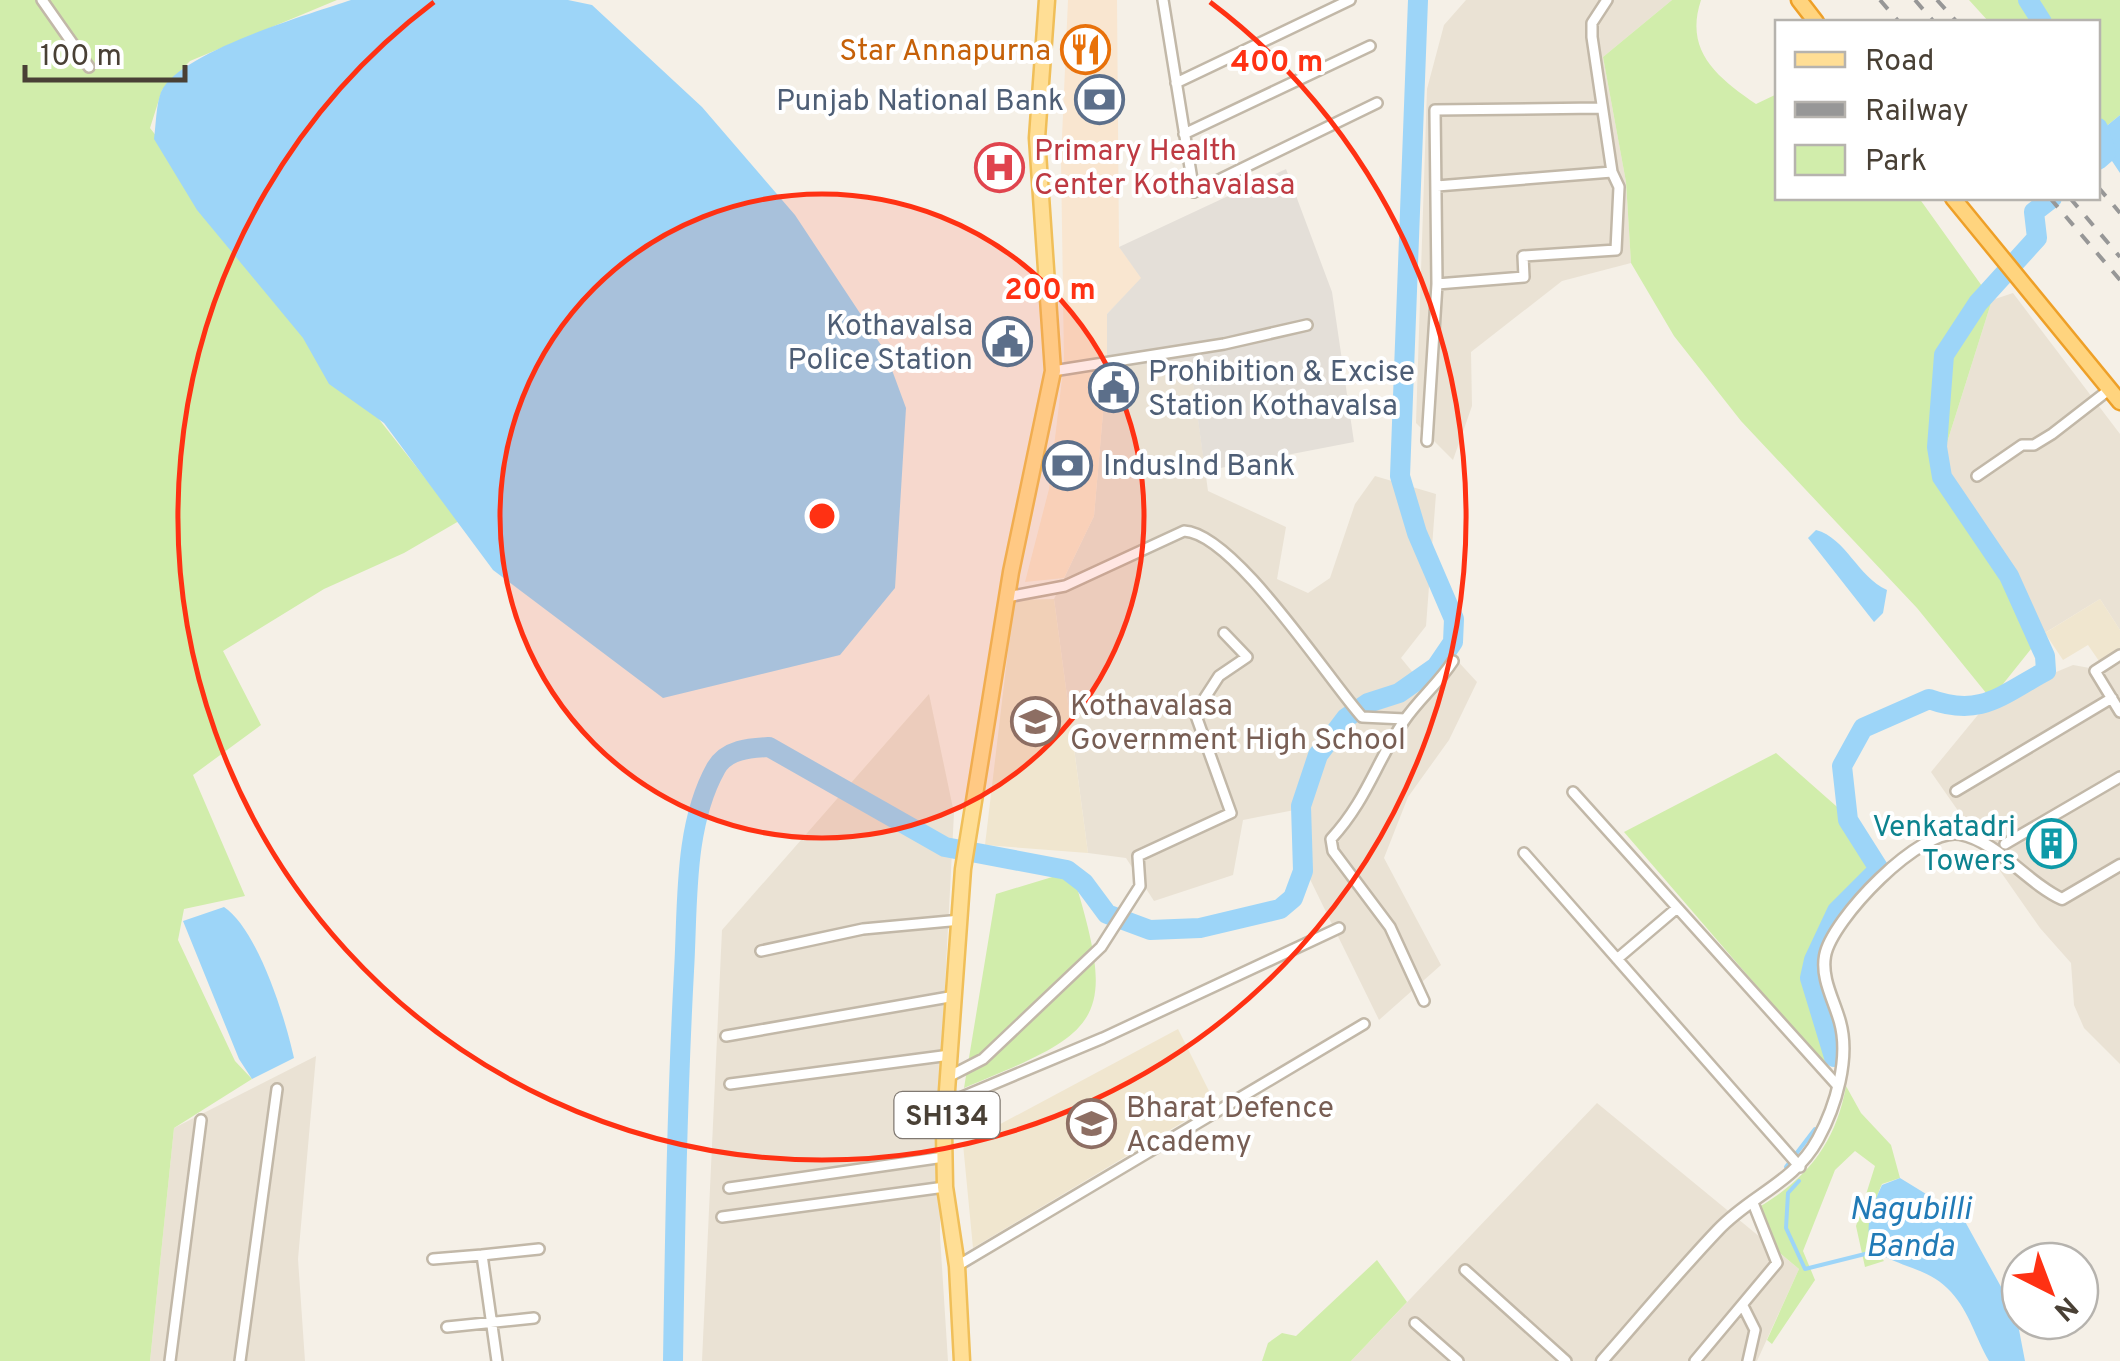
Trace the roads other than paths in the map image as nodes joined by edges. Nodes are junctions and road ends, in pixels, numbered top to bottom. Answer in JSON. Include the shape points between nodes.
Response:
{"nodes":[{"id":1,"x":42,"y":0,"type":"edge"},
{"id":2,"x":1047,"y":0,"type":"edge"},
{"id":3,"x":1163,"y":0,"type":"edge"},
{"id":4,"x":1350,"y":0,"type":"edge"},
{"id":5,"x":1607,"y":0,"type":"edge"},
{"id":6,"x":1799,"y":0,"type":"edge"},
{"id":7,"x":1814,"y":20,"type":"edge"},
{"id":8,"x":1370,"y":46,"type":"dead end"},
{"id":9,"x":89,"y":67,"type":"dead end"},
{"id":10,"x":1176,"y":82,"type":"junction"},
{"id":11,"x":1376,"y":103,"type":"dead end"},
{"id":12,"x":1599,"y":108,"type":"junction"},
{"id":13,"x":1184,"y":134,"type":"junction"},
{"id":14,"x":1612,"y":172,"type":"junction"},
{"id":15,"x":1437,"y":186,"type":"junction"},
{"id":16,"x":1955,"y":200,"type":"edge"},
{"id":17,"x":1437,"y":284,"type":"junction"},
{"id":18,"x":1307,"y":325,"type":"dead end"},
{"id":19,"x":1053,"y":370,"type":"junction"},
{"id":20,"x":2115,"y":396,"type":"edge"},
{"id":21,"x":1426,"y":441,"type":"dead end"},
{"id":22,"x":1977,"y":476,"type":"dead end"},
{"id":23,"x":1007,"y":597,"type":"junction"},
{"id":24,"x":1224,"y":633,"type":"dead end"},
{"id":25,"x":2120,"y":655,"type":"edge"},
{"id":26,"x":1453,"y":661,"type":"dead end"},
{"id":27,"x":2112,"y":698,"type":"junction"},
{"id":28,"x":2120,"y":712,"type":"edge"},
{"id":29,"x":1405,"y":719,"type":"junction"},
{"id":30,"x":2120,"y":777,"type":"edge"},
{"id":31,"x":1956,"y":791,"type":"dead end"},
{"id":32,"x":1574,"y":792,"type":"dead end"},
{"id":33,"x":2005,"y":844,"type":"dead end"},
{"id":34,"x":1524,"y":853,"type":"dead end"},
{"id":35,"x":2120,"y":865,"type":"edge"},
{"id":36,"x":1677,"y":908,"type":"junction"},
{"id":37,"x":962,"y":920,"type":"junction"},
{"id":38,"x":1339,"y":928,"type":"dead end"},
{"id":39,"x":761,"y":951,"type":"dead end"},
{"id":40,"x":1617,"y":959,"type":"junction"},
{"id":41,"x":957,"y":995,"type":"junction"},
{"id":42,"x":1424,"y":1001,"type":"dead end"},
{"id":43,"x":1364,"y":1024,"type":"dead end"},
{"id":44,"x":726,"y":1036,"type":"dead end"},
{"id":45,"x":951,"y":1055,"type":"junction"},
{"id":46,"x":950,"y":1076,"type":"junction"},
{"id":47,"x":730,"y":1084,"type":"dead end"},
{"id":48,"x":1837,"y":1086,"type":"junction"},
{"id":49,"x":277,"y":1089,"type":"dead end"},
{"id":50,"x":948,"y":1103,"type":"junction"},
{"id":51,"x":201,"y":1120,"type":"dead end"},
{"id":52,"x":944,"y":1157,"type":"junction"},
{"id":53,"x":1799,"y":1166,"type":"junction"},
{"id":54,"x":945,"y":1187,"type":"junction"},
{"id":55,"x":729,"y":1188,"type":"dead end"},
{"id":56,"x":1752,"y":1203,"type":"junction"},
{"id":57,"x":722,"y":1216,"type":"dead end"},
{"id":58,"x":539,"y":1249,"type":"dead end"},
{"id":59,"x":482,"y":1254,"type":"junction"},
{"id":60,"x":433,"y":1259,"type":"dead end"},
{"id":61,"x":957,"y":1266,"type":"junction"},
{"id":62,"x":1465,"y":1270,"type":"dead end"},
{"id":63,"x":1742,"y":1306,"type":"junction"},
{"id":64,"x":534,"y":1318,"type":"dead end"},
{"id":65,"x":492,"y":1322,"type":"junction"},
{"id":66,"x":1416,"y":1323,"type":"dead end"},
{"id":67,"x":447,"y":1327,"type":"dead end"},
{"id":68,"x":170,"y":1361,"type":"edge"},
{"id":69,"x":240,"y":1361,"type":"edge"},
{"id":70,"x":496,"y":1361,"type":"edge"},
{"id":71,"x":962,"y":1361,"type":"edge"},
{"id":72,"x":1458,"y":1361,"type":"edge"},
{"id":73,"x":1566,"y":1361,"type":"edge"},
{"id":74,"x":1602,"y":1361,"type":"edge"},
{"id":75,"x":1695,"y":1361,"type":"edge"},
{"id":76,"x":1748,"y":1361,"type":"edge"}],
"edges":[{"from":1,"to":9,"type":"street"},
{"from":2,"to":19,"type":"main road","number":"SH134","via":[[1037,138]]},
{"from":3,"to":10,"type":"street"},
{"from":4,"to":10,"type":"street"},
{"from":5,"to":12,"type":"street","via":[[1592,22]]},
{"from":6,"to":7,"type":"highway"},
{"from":8,"to":13,"type":"street"},
{"from":10,"to":13,"type":"street"},
{"from":11,"to":13,"type":"street","via":[[1194,192]]},
{"from":12,"to":14,"type":"street"},
{"from":12,"to":15,"type":"street","via":[[1435,110]]},
{"from":14,"to":15,"type":"street"},
{"from":14,"to":17,"type":"street","via":[[1619,187],[1616,250],[1523,256],[1524,276]]},
{"from":15,"to":17,"type":"street"},
{"from":16,"to":20,"type":"highway"},
{"from":17,"to":21,"type":"street"},
{"from":18,"to":19,"type":"street"},
{"from":19,"to":23,"type":"main road","number":"SH134"},
{"from":20,"to":22,"type":"street"},
{"from":23,"to":29,"type":"street","via":[[1064,586],[1184,531],[1197,532],[1247,572],[1362,718]]},
{"from":23,"to":37,"type":"main road","number":"SH134","via":[[963,870]]},
{"from":24,"to":46,"type":"street","via":[[1247,657],[1219,676],[1195,714],[1231,813],[1138,856],[1140,886],[1102,946],[984,1059]]},
{"from":25,"to":27,"type":"street","via":[[2095,671]]},
{"from":26,"to":29,"type":"street"},
{"from":27,"to":28,"type":"street"},
{"from":27,"to":31,"type":"street"},
{"from":29,"to":42,"type":"street","via":[[1358,810],[1331,839],[1333,851],[1390,927]]},
{"from":30,"to":33,"type":"street"},
{"from":32,"to":36,"type":"street"},
{"from":34,"to":40,"type":"street"},
{"from":35,"to":48,"type":"street","via":[[2062,899],[1958,833],[1909,855],[1846,912],[1825,955],[1844,1046]]},
{"from":36,"to":40,"type":"street"},
{"from":36,"to":48,"type":"street"},
{"from":37,"to":39,"type":"street","via":[[863,929]]},
{"from":37,"to":41,"type":"main road","number":"SH134"},
{"from":38,"to":50,"type":"street"},
{"from":40,"to":53,"type":"street"},
{"from":41,"to":44,"type":"street"},
{"from":41,"to":45,"type":"main road","number":"SH134"},
{"from":43,"to":61,"type":"street"},
{"from":45,"to":46,"type":"main road","number":"SH134"},
{"from":45,"to":47,"type":"street"},
{"from":46,"to":50,"type":"main road","number":"SH134"},
{"from":48,"to":53,"type":"street","via":[[1826,1124]]},
{"from":49,"to":69,"type":"street"},
{"from":50,"to":52,"type":"main road","number":"SH134"},
{"from":51,"to":68,"type":"street"},
{"from":52,"to":54,"type":"main road","number":"SH134"},
{"from":52,"to":55,"type":"street"},
{"from":53,"to":56,"type":"street"},
{"from":54,"to":57,"type":"street"},
{"from":54,"to":61,"type":"main road","number":"SH134"},
{"from":56,"to":63,"type":"street","via":[[1777,1262]]},
{"from":56,"to":74,"type":"street","via":[[1719,1229]]},
{"from":58,"to":59,"type":"street"},
{"from":59,"to":60,"type":"street"},
{"from":59,"to":65,"type":"street"},
{"from":61,"to":71,"type":"main road","number":"SH134"},
{"from":62,"to":73,"type":"street"},
{"from":63,"to":75,"type":"street"},
{"from":63,"to":76,"type":"street","via":[[1755,1330]]},
{"from":64,"to":65,"type":"street"},
{"from":65,"to":67,"type":"street"},
{"from":65,"to":70,"type":"street"},
{"from":66,"to":72,"type":"street"}]}
